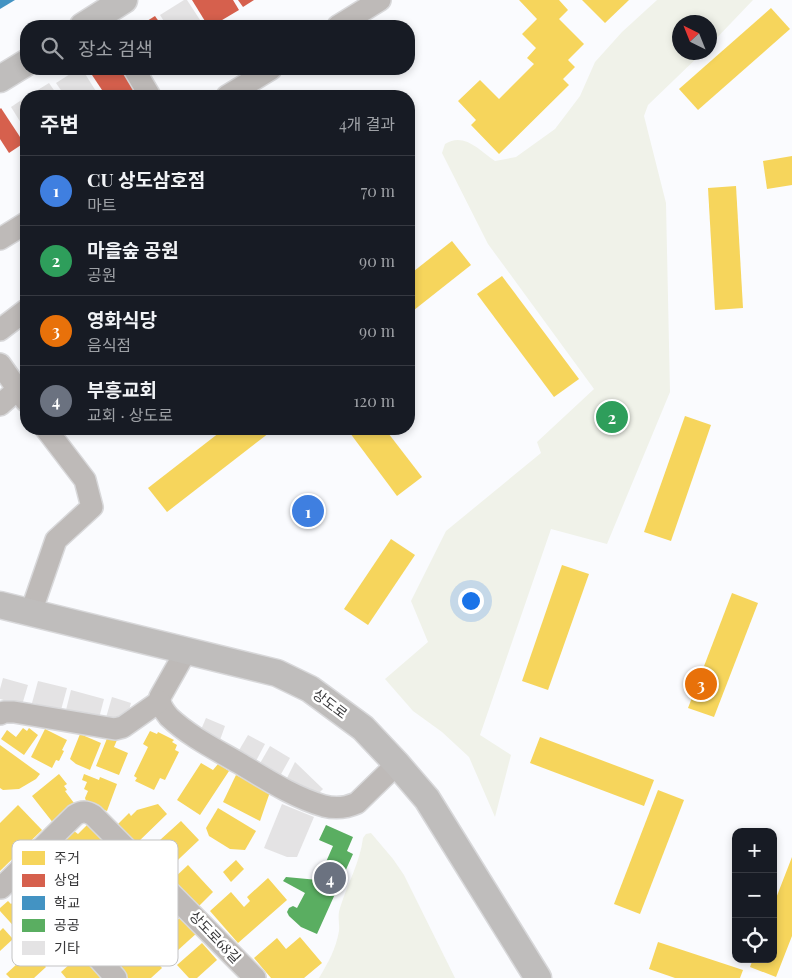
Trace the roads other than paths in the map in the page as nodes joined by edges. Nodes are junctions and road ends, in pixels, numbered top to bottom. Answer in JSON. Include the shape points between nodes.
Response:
{"nodes":[{"id":1,"x":124,"y":0,"type":"edge"},
{"id":2,"x":380,"y":0,"type":"edge"},
{"id":3,"x":100,"y":20,"type":"edge"},
{"id":4,"x":348,"y":20,"type":"edge"},
{"id":5,"x":20,"y":67,"type":"edge"},
{"id":6,"x":138,"y":75,"type":"edge"},
{"id":7,"x":260,"y":75,"type":"edge"},
{"id":8,"x":0,"y":80,"type":"edge"},
{"id":9,"x":146,"y":90,"type":"edge"},
{"id":10,"x":237,"y":90,"type":"edge"},
{"id":11,"x":20,"y":226,"type":"edge"},
{"id":12,"x":0,"y":239,"type":"edge"},
{"id":13,"x":20,"y":315,"type":"edge"},
{"id":14,"x":0,"y":330,"type":"edge"},
{"id":15,"x":0,"y":364,"type":"edge"},
{"id":16,"x":20,"y":392,"type":"edge"},
{"id":17,"x":20,"y":396,"type":"edge"},
{"id":18,"x":0,"y":405,"type":"edge"},
{"id":19,"x":51,"y":435,"type":"edge"},
{"id":20,"x":0,"y":605,"type":"edge"},
{"id":21,"x":30,"y":612,"type":"junction"},
{"id":22,"x":186,"y":651,"type":"junction"},
{"id":23,"x":160,"y":701,"type":"junction"},
{"id":24,"x":0,"y":714,"type":"edge"},
{"id":25,"x":397,"y":764,"type":"junction"},
{"id":26,"x":51,"y":840,"type":"edge"},
{"id":27,"x":118,"y":840,"type":"edge"},
{"id":28,"x":12,"y":878,"type":"edge"},
{"id":29,"x":0,"y":888,"type":"edge"},
{"id":30,"x":178,"y":899,"type":"edge"},
{"id":31,"x":105,"y":966,"type":"edge"},
{"id":32,"x":116,"y":978,"type":"edge"},
{"id":33,"x":255,"y":978,"type":"edge"},
{"id":34,"x":538,"y":978,"type":"edge"}],
"edges":[{"from":1,"to":3,"type":"main road"},
{"from":2,"to":4,"type":"street"},
{"from":5,"to":8,"type":"main road"},
{"from":6,"to":9,"type":"street"},
{"from":7,"to":10,"type":"street"},
{"from":11,"to":12,"type":"street"},
{"from":13,"to":14,"type":"street"},
{"from":15,"to":16,"type":"street"},
{"from":17,"to":18,"type":"street"},
{"from":19,"to":21,"type":"street","via":[[86,480],[92,507],[56,540]]},
{"from":20,"to":21,"type":"main road","name":"상도로"},
{"from":21,"to":22,"type":"main road","name":"상도로"},
{"from":22,"to":23,"type":"street"},
{"from":22,"to":25,"type":"main road","name":"상도로","via":[[277,673],[310,689],[362,728]]},
{"from":23,"to":24,"type":"street","via":[[123,727],[115,729],[14,712]]},
{"from":23,"to":25,"type":"street","via":[[168,715],[197,738],[282,789],[325,806],[338,808],[357,803]]},
{"from":25,"to":34,"type":"main road","name":"상도로","via":[[427,799]]},
{"from":26,"to":27,"type":"street","name":"상도로68길","via":[[75,816],[88,812]]},
{"from":28,"to":29,"type":"street","name":"상도로68길"},
{"from":30,"to":33,"type":"street","name":"상도로68길"},
{"from":31,"to":32,"type":"street"}]}
